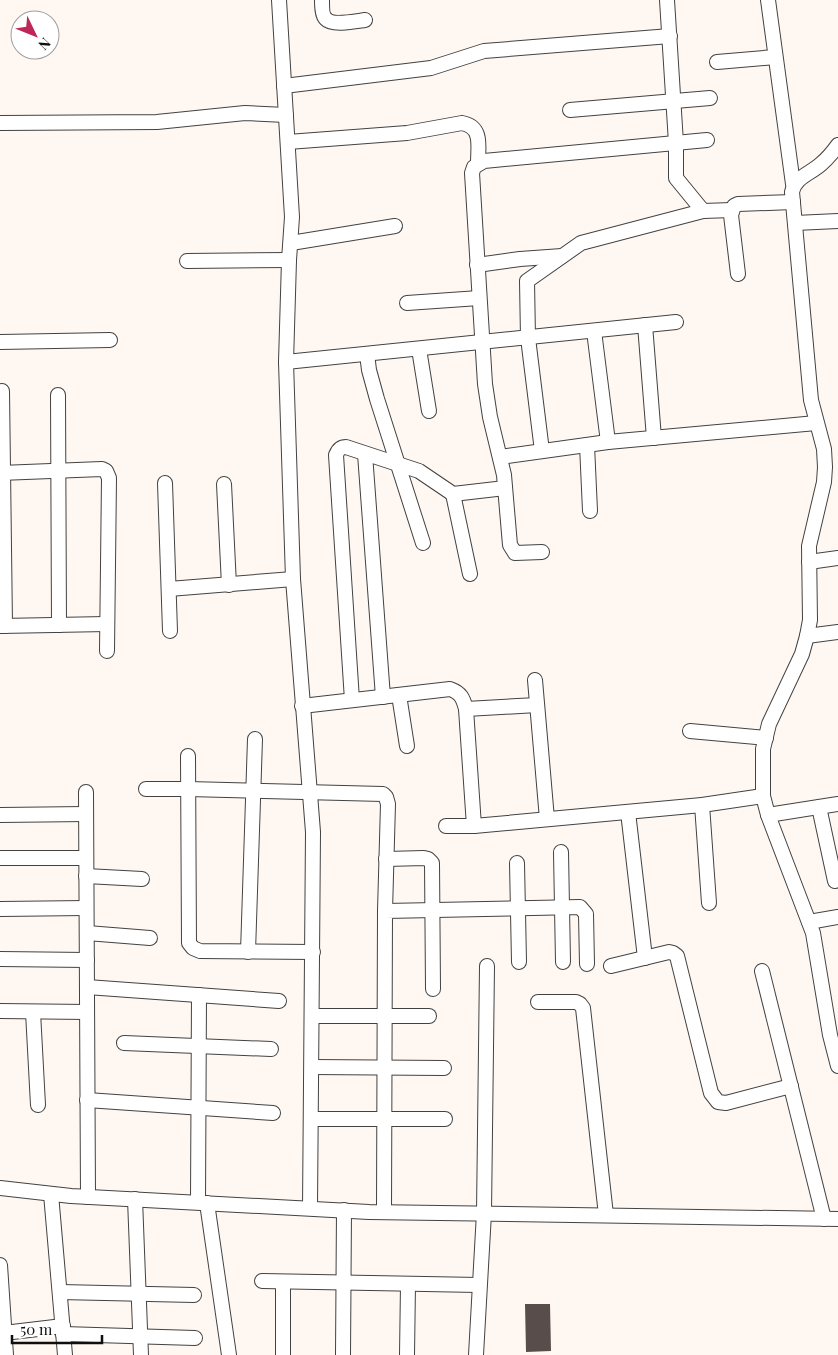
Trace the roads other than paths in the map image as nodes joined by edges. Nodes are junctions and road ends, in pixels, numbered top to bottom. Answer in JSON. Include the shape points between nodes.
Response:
{"nodes":[{"id":1,"x":279,"y":0,"type":"edge"},
{"id":2,"x":322,"y":0,"type":"edge"},
{"id":3,"x":667,"y":0,"type":"edge"},
{"id":4,"x":768,"y":0,"type":"edge"},
{"id":5,"x":365,"y":20,"type":"dead end"},
{"id":6,"x":670,"y":36,"type":"junction"},
{"id":7,"x":775,"y":57,"type":"junction"},
{"id":8,"x":717,"y":62,"type":"dead end"},
{"id":9,"x":284,"y":86,"type":"junction"},
{"id":10,"x":710,"y":98,"type":"dead end"},
{"id":11,"x":674,"y":102,"type":"junction"},
{"id":12,"x":570,"y":110,"type":"dead end"},
{"id":13,"x":286,"y":114,"type":"junction"},
{"id":14,"x":0,"y":123,"type":"edge"},
{"id":15,"x":707,"y":140,"type":"dead end"},
{"id":16,"x":288,"y":142,"type":"junction"},
{"id":17,"x":676,"y":143,"type":"junction"},
{"id":18,"x":838,"y":146,"type":"edge"},
{"id":19,"x":478,"y":163,"type":"junction"},
{"id":20,"x":794,"y":184,"type":"junction"},
{"id":21,"x":793,"y":202,"type":"junction"},
{"id":22,"x":704,"y":210,"type":"junction"},
{"id":23,"x":732,"y":210,"type":"junction"},
{"id":24,"x":838,"y":221,"type":"edge"},
{"id":25,"x":795,"y":223,"type":"junction"},
{"id":26,"x":396,"y":226,"type":"dead end"},
{"id":27,"x":291,"y":243,"type":"junction"},
{"id":28,"x":562,"y":256,"type":"junction"},
{"id":29,"x":289,"y":260,"type":"junction"},
{"id":30,"x":187,"y":261,"type":"dead end"},
{"id":31,"x":477,"y":265,"type":"junction"},
{"id":32,"x":738,"y":274,"type":"dead end"},
{"id":33,"x":479,"y":298,"type":"junction"},
{"id":34,"x":407,"y":303,"type":"dead end"},
{"id":35,"x":676,"y":322,"type":"dead end"},
{"id":36,"x":645,"y":326,"type":"junction"},
{"id":37,"x":594,"y":331,"type":"junction"},
{"id":38,"x":528,"y":338,"type":"junction"},
{"id":39,"x":110,"y":340,"type":"dead end"},
{"id":40,"x":0,"y":342,"type":"edge"},
{"id":41,"x":481,"y":342,"type":"junction"},
{"id":42,"x":419,"y":349,"type":"junction"},
{"id":43,"x":367,"y":354,"type":"junction"},
{"id":44,"x":286,"y":362,"type":"junction"},
{"id":45,"x":2,"y":391,"type":"dead end"},
{"id":46,"x":58,"y":395,"type":"dead end"},
{"id":47,"x":429,"y":411,"type":"dead end"},
{"id":48,"x":816,"y":423,"type":"junction"},
{"id":49,"x":654,"y":438,"type":"junction"},
{"id":50,"x":608,"y":442,"type":"junction"},
{"id":51,"x":587,"y":445,"type":"junction"},
{"id":52,"x":542,"y":451,"type":"junction"},
{"id":53,"x":365,"y":454,"type":"junction"},
{"id":54,"x":500,"y":457,"type":"junction"},
{"id":55,"x":397,"y":464,"type":"junction"},
{"id":56,"x":832,"y":466,"type":"edge"},
{"id":57,"x":58,"y":471,"type":"junction"},
{"id":58,"x":2,"y":473,"type":"edge"},
{"id":59,"x":165,"y":483,"type":"dead end"},
{"id":60,"x":224,"y":484,"type":"dead end"},
{"id":61,"x":505,"y":488,"type":"junction"},
{"id":62,"x":453,"y":494,"type":"junction"},
{"id":63,"x":590,"y":511,"type":"dead end"},
{"id":64,"x":423,"y":543,"type":"dead end"},
{"id":65,"x":542,"y":552,"type":"dead end"},
{"id":66,"x":838,"y":558,"type":"edge"},
{"id":67,"x":809,"y":562,"type":"junction"},
{"id":68,"x":470,"y":574,"type":"dead end"},
{"id":69,"x":293,"y":579,"type":"junction"},
{"id":70,"x":230,"y":584,"type":"junction"},
{"id":71,"x":169,"y":589,"type":"junction"},
{"id":72,"x":107,"y":624,"type":"junction"},
{"id":73,"x":59,"y":625,"type":"junction"},
{"id":74,"x":3,"y":626,"type":"edge"},
{"id":75,"x":170,"y":630,"type":"dead end"},
{"id":76,"x":838,"y":632,"type":"edge"},
{"id":77,"x":807,"y":636,"type":"junction"},
{"id":78,"x":107,"y":651,"type":"dead end"},
{"id":79,"x":534,"y":680,"type":"dead end"},
{"id":80,"x":399,"y":695,"type":"junction"},
{"id":81,"x":383,"y":697,"type":"junction"},
{"id":82,"x":352,"y":700,"type":"junction"},
{"id":83,"x":537,"y":705,"type":"junction"},
{"id":84,"x":302,"y":706,"type":"junction"},
{"id":85,"x":466,"y":709,"type":"junction"},
{"id":86,"x":690,"y":731,"type":"dead end"},
{"id":87,"x":766,"y":738,"type":"junction"},
{"id":88,"x":255,"y":739,"type":"dead end"},
{"id":89,"x":407,"y":746,"type":"dead end"},
{"id":90,"x":188,"y":756,"type":"dead end"},
{"id":91,"x":146,"y":789,"type":"dead end"},
{"id":92,"x":188,"y":789,"type":"junction"},
{"id":93,"x":253,"y":791,"type":"junction"},
{"id":94,"x":86,"y":792,"type":"dead end"},
{"id":95,"x":310,"y":793,"type":"junction"},
{"id":96,"x":763,"y":796,"type":"junction"},
{"id":97,"x":838,"y":804,"type":"edge"},
{"id":98,"x":702,"y":805,"type":"junction"},
{"id":99,"x":819,"y":807,"type":"junction"},
{"id":100,"x":628,"y":812,"type":"junction"},
{"id":101,"x":86,"y":814,"type":"junction"},
{"id":102,"x":0,"y":815,"type":"edge"},
{"id":103,"x":768,"y":815,"type":"junction"},
{"id":104,"x":547,"y":819,"type":"junction"},
{"id":105,"x":446,"y":826,"type":"dead end"},
{"id":106,"x":474,"y":826,"type":"junction"},
{"id":107,"x":561,"y":852,"type":"dead end"},
{"id":108,"x":0,"y":858,"type":"edge"},
{"id":109,"x":86,"y":858,"type":"junction"},
{"id":110,"x":386,"y":859,"type":"junction"},
{"id":111,"x":517,"y":863,"type":"dead end"},
{"id":112,"x":86,"y":876,"type":"junction"},
{"id":113,"x":142,"y":879,"type":"dead end"},
{"id":114,"x":835,"y":881,"type":"dead end"},
{"id":115,"x":709,"y":903,"type":"dead end"},
{"id":116,"x":562,"y":907,"type":"junction"},
{"id":117,"x":0,"y":908,"type":"edge"},
{"id":118,"x":86,"y":908,"type":"junction"},
{"id":119,"x":518,"y":908,"type":"junction"},
{"id":120,"x":433,"y":909,"type":"junction"},
{"id":121,"x":385,"y":911,"type":"junction"},
{"id":122,"x":838,"y":917,"type":"edge"},
{"id":123,"x":809,"y":922,"type":"junction"},
{"id":124,"x":86,"y":933,"type":"junction"},
{"id":125,"x":150,"y":938,"type":"dead end"},
{"id":126,"x":248,"y":952,"type":"junction"},
{"id":127,"x":313,"y":952,"type":"junction"},
{"id":128,"x":645,"y":958,"type":"junction"},
{"id":129,"x":0,"y":959,"type":"edge"},
{"id":130,"x":87,"y":960,"type":"junction"},
{"id":131,"x":519,"y":962,"type":"dead end"},
{"id":132,"x":563,"y":962,"type":"dead end"},
{"id":133,"x":586,"y":964,"type":"dead end"},
{"id":134,"x":487,"y":966,"type":"dead end"},
{"id":135,"x":611,"y":966,"type":"dead end"},
{"id":136,"x":762,"y":971,"type":"dead end"},
{"id":137,"x":87,"y":987,"type":"junction"},
{"id":138,"x":433,"y":989,"type":"dead end"},
{"id":139,"x":198,"y":996,"type":"junction"},
{"id":140,"x":279,"y":1001,"type":"dead end"},
{"id":141,"x":538,"y":1002,"type":"dead end"},
{"id":142,"x":831,"y":1005,"type":"edge"},
{"id":143,"x":0,"y":1012,"type":"edge"},
{"id":144,"x":33,"y":1012,"type":"junction"},
{"id":145,"x":87,"y":1012,"type":"junction"},
{"id":146,"x":312,"y":1016,"type":"junction"},
{"id":147,"x":384,"y":1016,"type":"junction"},
{"id":148,"x":429,"y":1016,"type":"dead end"},
{"id":149,"x":124,"y":1043,"type":"dead end"},
{"id":150,"x":199,"y":1046,"type":"junction"},
{"id":151,"x":271,"y":1049,"type":"dead end"},
{"id":152,"x":838,"y":1066,"type":"edge"},
{"id":153,"x":312,"y":1067,"type":"junction"},
{"id":154,"x":384,"y":1068,"type":"junction"},
{"id":155,"x":444,"y":1068,"type":"dead end"},
{"id":156,"x":791,"y":1086,"type":"junction"},
{"id":157,"x":88,"y":1100,"type":"junction"},
{"id":158,"x":38,"y":1105,"type":"dead end"},
{"id":159,"x":199,"y":1108,"type":"junction"},
{"id":160,"x":272,"y":1113,"type":"dead end"},
{"id":161,"x":311,"y":1119,"type":"junction"},
{"id":162,"x":384,"y":1119,"type":"junction"},
{"id":163,"x":445,"y":1119,"type":"dead end"},
{"id":164,"x":0,"y":1188,"type":"edge"},
{"id":165,"x":52,"y":1194,"type":"junction"},
{"id":166,"x":88,"y":1197,"type":"junction"},
{"id":167,"x":135,"y":1199,"type":"junction"},
{"id":168,"x":202,"y":1203,"type":"junction"},
{"id":169,"x":310,"y":1208,"type":"junction"},
{"id":170,"x":344,"y":1210,"type":"junction"},
{"id":171,"x":384,"y":1212,"type":"junction"},
{"id":172,"x":484,"y":1213,"type":"junction"},
{"id":173,"x":606,"y":1215,"type":"junction"},
{"id":174,"x":831,"y":1219,"type":"edge"},
{"id":175,"x":0,"y":1265,"type":"edge"},
{"id":176,"x":262,"y":1281,"type":"dead end"},
{"id":177,"x":283,"y":1282,"type":"junction"},
{"id":178,"x":343,"y":1283,"type":"junction"},
{"id":179,"x":408,"y":1284,"type":"junction"},
{"id":180,"x":479,"y":1285,"type":"junction"},
{"id":181,"x":60,"y":1292,"type":"junction"},
{"id":182,"x":138,"y":1294,"type":"junction"},
{"id":183,"x":194,"y":1296,"type":"dead end"},
{"id":184,"x":63,"y":1330,"type":"junction"},
{"id":185,"x":4,"y":1333,"type":"junction"},
{"id":186,"x":140,"y":1336,"type":"junction"},
{"id":187,"x":195,"y":1338,"type":"dead end"},
{"id":188,"x":6,"y":1355,"type":"edge"},
{"id":189,"x":65,"y":1355,"type":"edge"},
{"id":190,"x":140,"y":1355,"type":"edge"},
{"id":191,"x":229,"y":1355,"type":"edge"},
{"id":192,"x":283,"y":1355,"type":"edge"},
{"id":193,"x":343,"y":1355,"type":"edge"},
{"id":194,"x":407,"y":1355,"type":"edge"},
{"id":195,"x":476,"y":1355,"type":"edge"}],
"edges":[{"from":1,"to":9,"type":"street"},
{"from":2,"to":5,"type":"street","via":[[323,14],[328,21]]},
{"from":3,"to":6,"type":"street"},
{"from":4,"to":7,"type":"street"},
{"from":6,"to":9,"type":"street","via":[[484,51],[431,68]]},
{"from":6,"to":11,"type":"street"},
{"from":7,"to":8,"type":"street"},
{"from":7,"to":20,"type":"street"},
{"from":9,"to":13,"type":"street"},
{"from":10,"to":11,"type":"street"},
{"from":11,"to":12,"type":"street"},
{"from":11,"to":17,"type":"street"},
{"from":13,"to":14,"type":"street","via":[[245,113],[157,122]]},
{"from":13,"to":16,"type":"street"},
{"from":15,"to":17,"type":"street"},
{"from":16,"to":19,"type":"street","via":[[407,133],[462,123],[469,124],[479,137]]},
{"from":16,"to":27,"type":"street"},
{"from":17,"to":19,"type":"street"},
{"from":17,"to":22,"type":"street","via":[[676,178]]},
{"from":18,"to":20,"type":"street","via":[[821,164]]},
{"from":19,"to":31,"type":"street","via":[[472,173]]},
{"from":20,"to":21,"type":"street"},
{"from":21,"to":23,"type":"street","via":[[738,204]]},
{"from":21,"to":25,"type":"street"},
{"from":22,"to":23,"type":"street"},
{"from":22,"to":28,"type":"street","via":[[581,243]]},
{"from":23,"to":32,"type":"street"},
{"from":24,"to":25,"type":"street"},
{"from":25,"to":48,"type":"street","via":[[811,400]]},
{"from":26,"to":27,"type":"street"},
{"from":27,"to":29,"type":"street"},
{"from":28,"to":31,"type":"street"},
{"from":28,"to":38,"type":"street","via":[[526,281]]},
{"from":29,"to":30,"type":"street"},
{"from":29,"to":44,"type":"street"},
{"from":31,"to":33,"type":"street"},
{"from":33,"to":34,"type":"street"},
{"from":33,"to":41,"type":"street"},
{"from":35,"to":36,"type":"street"},
{"from":36,"to":37,"type":"street"},
{"from":36,"to":49,"type":"street"},
{"from":37,"to":38,"type":"street"},
{"from":37,"to":50,"type":"street"},
{"from":38,"to":41,"type":"street"},
{"from":38,"to":52,"type":"street"},
{"from":39,"to":40,"type":"street"},
{"from":41,"to":42,"type":"street"},
{"from":41,"to":54,"type":"street","via":[[487,401]]},
{"from":42,"to":43,"type":"street"},
{"from":42,"to":47,"type":"street"},
{"from":43,"to":44,"type":"street"},
{"from":43,"to":55,"type":"street","via":[[372,383]]},
{"from":44,"to":69,"type":"street"},
{"from":45,"to":58,"type":"street"},
{"from":46,"to":57,"type":"street"},
{"from":48,"to":49,"type":"street"},
{"from":48,"to":56,"type":"street"},
{"from":49,"to":50,"type":"street"},
{"from":50,"to":51,"type":"street"},
{"from":51,"to":52,"type":"street"},
{"from":51,"to":63,"type":"street"},
{"from":52,"to":54,"type":"street"},
{"from":53,"to":55,"type":"street"},
{"from":53,"to":81,"type":"street"},
{"from":53,"to":82,"type":"street","via":[[342,447],[336,455]]},
{"from":54,"to":61,"type":"street"},
{"from":55,"to":62,"type":"street","via":[[419,470]]},
{"from":55,"to":64,"type":"street"},
{"from":56,"to":67,"type":"street","via":[[824,482],[812,531]]},
{"from":57,"to":58,"type":"street"},
{"from":57,"to":72,"type":"street","via":[[106,471]]},
{"from":57,"to":73,"type":"street"},
{"from":58,"to":74,"type":"street"},
{"from":59,"to":71,"type":"street"},
{"from":60,"to":70,"type":"street"},
{"from":61,"to":62,"type":"street"},
{"from":61,"to":65,"type":"street","via":[[512,550],[520,554]]},
{"from":62,"to":68,"type":"street"},
{"from":66,"to":67,"type":"street"},
{"from":67,"to":77,"type":"street","via":[[810,620]]},
{"from":69,"to":70,"type":"street"},
{"from":69,"to":84,"type":"street"},
{"from":70,"to":71,"type":"street"},
{"from":71,"to":75,"type":"street"},
{"from":72,"to":73,"type":"street"},
{"from":72,"to":78,"type":"street"},
{"from":73,"to":74,"type":"street"},
{"from":76,"to":77,"type":"street"},
{"from":77,"to":87,"type":"street"},
{"from":79,"to":83,"type":"street"},
{"from":80,"to":81,"type":"street"},
{"from":80,"to":85,"type":"street","via":[[450,689],[462,697]]},
{"from":80,"to":89,"type":"street"},
{"from":81,"to":82,"type":"street"},
{"from":82,"to":84,"type":"street"},
{"from":83,"to":85,"type":"street"},
{"from":83,"to":104,"type":"street"},
{"from":84,"to":95,"type":"street"},
{"from":85,"to":106,"type":"street"},
{"from":86,"to":87,"type":"street"},
{"from":87,"to":96,"type":"street","via":[[762,759]]},
{"from":88,"to":93,"type":"street"},
{"from":90,"to":92,"type":"street"},
{"from":91,"to":92,"type":"street"},
{"from":92,"to":93,"type":"street"},
{"from":92,"to":126,"type":"street","via":[[189,942],[200,951]]},
{"from":93,"to":95,"type":"street"},
{"from":93,"to":126,"type":"street"},
{"from":94,"to":101,"type":"street"},
{"from":95,"to":110,"type":"street","via":[[378,793],[386,797]]},
{"from":95,"to":127,"type":"street","via":[[314,832]]},
{"from":96,"to":98,"type":"street"},
{"from":96,"to":103,"type":"street"},
{"from":97,"to":99,"type":"street"},
{"from":98,"to":100,"type":"street"},
{"from":98,"to":115,"type":"street"},
{"from":99,"to":103,"type":"street"},
{"from":99,"to":114,"type":"street"},
{"from":100,"to":104,"type":"street"},
{"from":100,"to":128,"type":"street"},
{"from":101,"to":102,"type":"street"},
{"from":101,"to":109,"type":"street"},
{"from":103,"to":123,"type":"street"},
{"from":104,"to":106,"type":"street"},
{"from":105,"to":106,"type":"street"},
{"from":107,"to":116,"type":"street"},
{"from":108,"to":109,"type":"street"},
{"from":109,"to":112,"type":"street"},
{"from":110,"to":120,"type":"street","via":[[424,858],[432,863]]},
{"from":110,"to":121,"type":"street"},
{"from":111,"to":119,"type":"street"},
{"from":112,"to":113,"type":"street"},
{"from":112,"to":118,"type":"street"},
{"from":116,"to":119,"type":"street"},
{"from":116,"to":132,"type":"street"},
{"from":116,"to":133,"type":"street","via":[[580,907],[586,914]]},
{"from":117,"to":118,"type":"street"},
{"from":118,"to":124,"type":"street"},
{"from":119,"to":120,"type":"street"},
{"from":119,"to":131,"type":"street"},
{"from":120,"to":121,"type":"street"},
{"from":120,"to":138,"type":"street"},
{"from":121,"to":147,"type":"street"},
{"from":122,"to":123,"type":"street"},
{"from":123,"to":142,"type":"street"},
{"from":124,"to":125,"type":"street"},
{"from":124,"to":130,"type":"street"},
{"from":126,"to":127,"type":"street"},
{"from":127,"to":146,"type":"street"},
{"from":128,"to":135,"type":"street"},
{"from":128,"to":156,"type":"street","via":[[669,952],[677,956],[714,1098],[718,1102],[726,1103]]},
{"from":129,"to":130,"type":"street"},
{"from":130,"to":137,"type":"street"},
{"from":134,"to":172,"type":"street"},
{"from":136,"to":156,"type":"street"},
{"from":137,"to":139,"type":"street"},
{"from":137,"to":145,"type":"street"},
{"from":139,"to":140,"type":"street"},
{"from":139,"to":150,"type":"street"},
{"from":141,"to":173,"type":"street","via":[[576,1002],[583,1008]]},
{"from":142,"to":152,"type":"street","via":[[830,1035]]},
{"from":143,"to":144,"type":"street"},
{"from":144,"to":145,"type":"street"},
{"from":144,"to":158,"type":"street"},
{"from":145,"to":157,"type":"street"},
{"from":146,"to":147,"type":"street"},
{"from":146,"to":153,"type":"street"},
{"from":147,"to":148,"type":"street"},
{"from":147,"to":154,"type":"street"},
{"from":149,"to":150,"type":"street"},
{"from":150,"to":151,"type":"street"},
{"from":150,"to":159,"type":"street"},
{"from":153,"to":154,"type":"street"},
{"from":153,"to":161,"type":"street"},
{"from":154,"to":155,"type":"street"},
{"from":154,"to":162,"type":"street"},
{"from":156,"to":174,"type":"street"},
{"from":157,"to":159,"type":"street"},
{"from":157,"to":166,"type":"street"},
{"from":159,"to":160,"type":"street"},
{"from":159,"to":168,"type":"street"},
{"from":161,"to":162,"type":"street"},
{"from":161,"to":169,"type":"street"},
{"from":162,"to":163,"type":"street"},
{"from":162,"to":171,"type":"street"},
{"from":164,"to":165,"type":"street"},
{"from":165,"to":166,"type":"street"},
{"from":165,"to":181,"type":"street"},
{"from":166,"to":167,"type":"street"},
{"from":167,"to":168,"type":"street"},
{"from":167,"to":182,"type":"street"},
{"from":168,"to":169,"type":"street"},
{"from":168,"to":191,"type":"street"},
{"from":169,"to":170,"type":"street"},
{"from":170,"to":171,"type":"street"},
{"from":170,"to":178,"type":"street"},
{"from":171,"to":172,"type":"street"},
{"from":172,"to":173,"type":"street"},
{"from":172,"to":180,"type":"street"},
{"from":173,"to":174,"type":"street"},
{"from":175,"to":185,"type":"street"},
{"from":176,"to":177,"type":"street"},
{"from":177,"to":178,"type":"street"},
{"from":177,"to":192,"type":"street"},
{"from":178,"to":179,"type":"street"},
{"from":178,"to":193,"type":"street"},
{"from":179,"to":180,"type":"street"},
{"from":179,"to":194,"type":"street"},
{"from":180,"to":195,"type":"street"},
{"from":181,"to":182,"type":"street"},
{"from":181,"to":184,"type":"street"},
{"from":182,"to":183,"type":"street"},
{"from":182,"to":186,"type":"street"},
{"from":184,"to":185,"type":"street"},
{"from":184,"to":186,"type":"street"},
{"from":184,"to":189,"type":"street"},
{"from":185,"to":188,"type":"street"},
{"from":186,"to":187,"type":"street"},
{"from":186,"to":190,"type":"street"}]}
